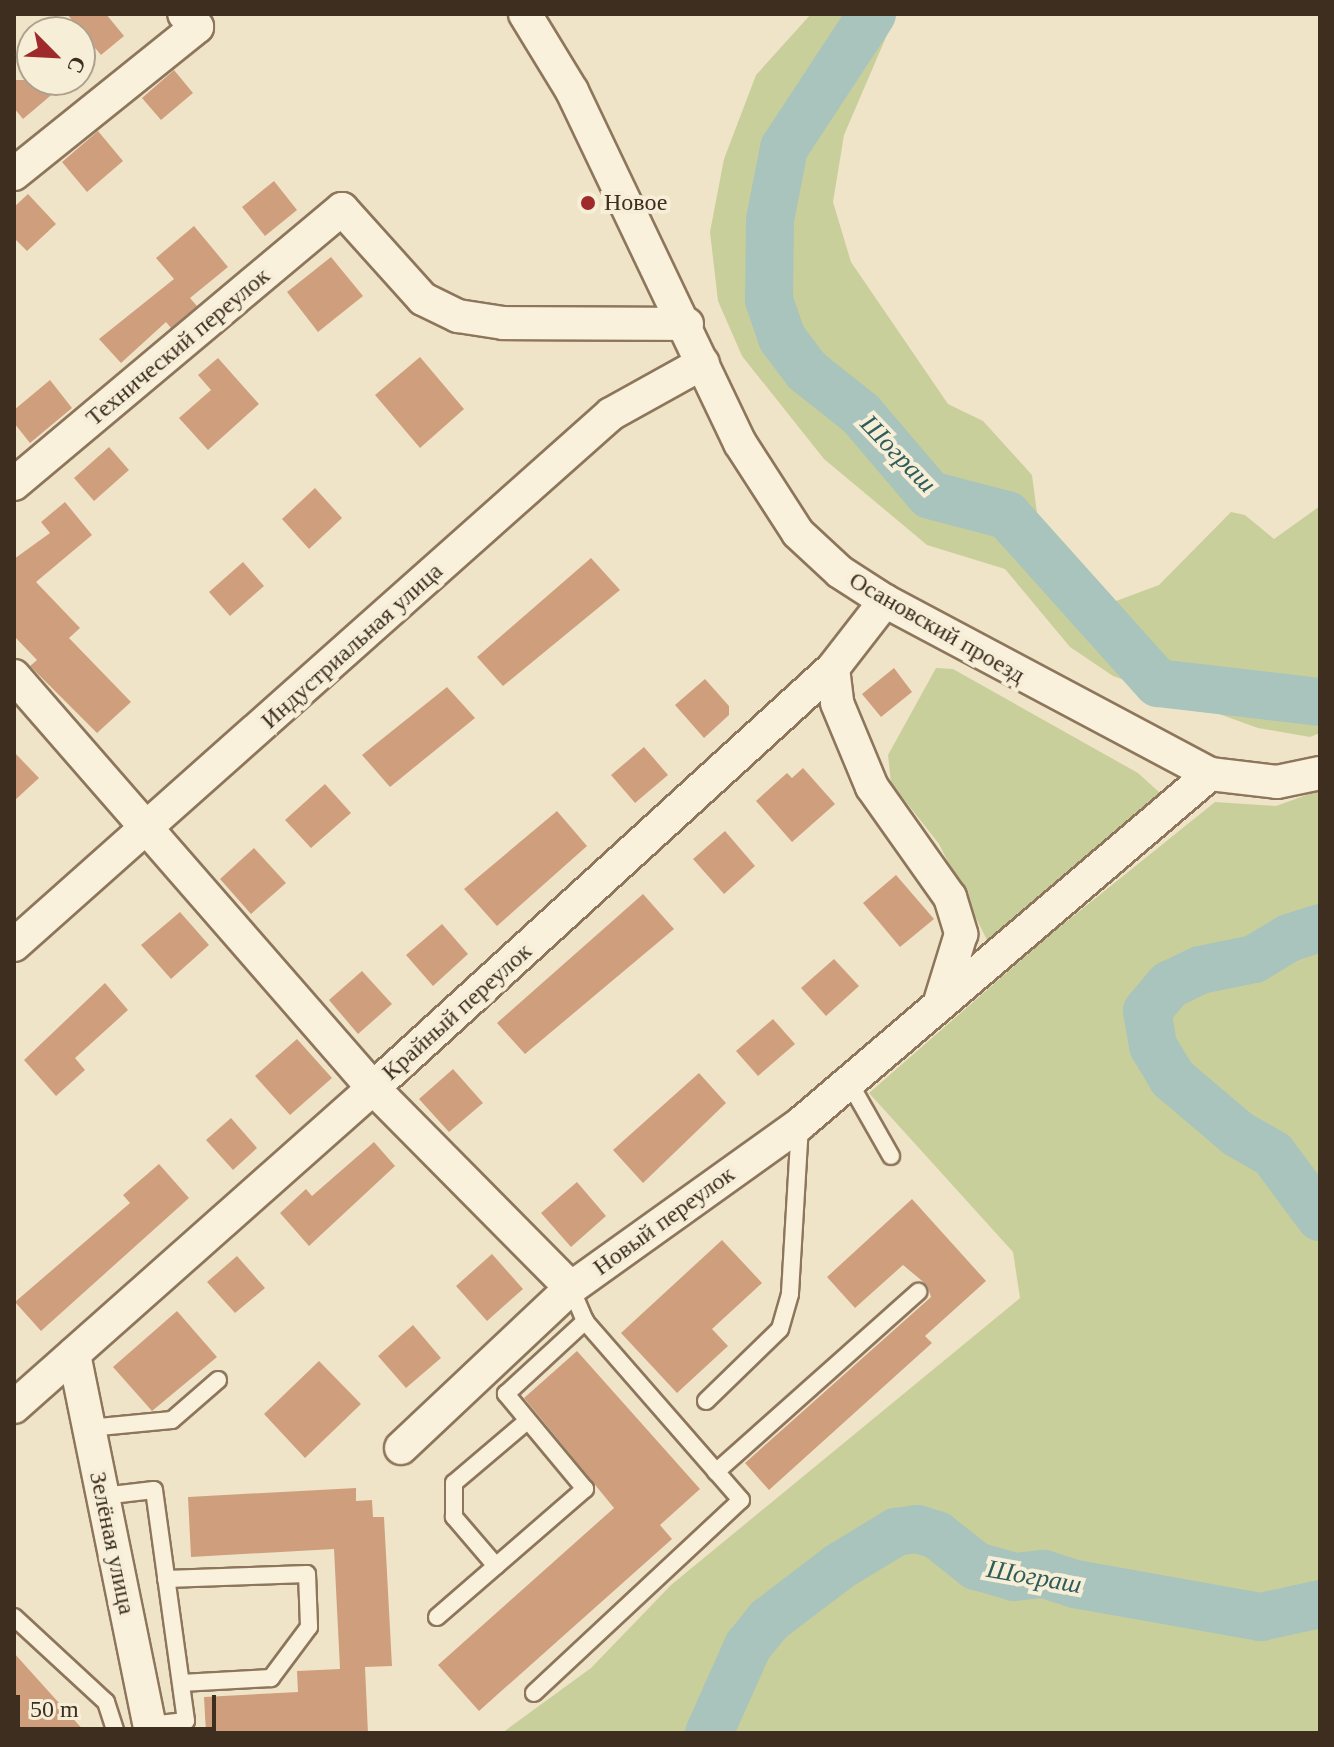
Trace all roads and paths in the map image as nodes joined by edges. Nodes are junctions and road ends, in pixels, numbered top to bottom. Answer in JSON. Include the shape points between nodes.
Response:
{"nodes":[{"id":1,"x":525,"y":14,"type":"edge"},
{"id":2,"x":190,"y":21,"type":"edge"},
{"id":3,"x":14,"y":174,"type":"edge"},
{"id":4,"x":687,"y":324,"type":"junction"},
{"id":5,"x":703,"y":363,"type":"junction"},
{"id":6,"x":14,"y":484,"type":"edge"},
{"id":7,"x":885,"y":601,"type":"junction"},
{"id":8,"x":833,"y":668,"type":"junction"},
{"id":9,"x":14,"y":676,"type":"edge"},
{"id":10,"x":1320,"y":773,"type":"edge"},
{"id":11,"x":1210,"y":774,"type":"junction"},
{"id":12,"x":145,"y":831,"type":"junction"},
{"id":13,"x":14,"y":945,"type":"edge"},
{"id":14,"x":938,"y":1008,"type":"junction"},
{"id":15,"x":849,"y":1082,"type":"junction"},
{"id":16,"x":373,"y":1088,"type":"junction"},
{"id":17,"x":800,"y":1124,"type":"junction"},
{"id":18,"x":891,"y":1156,"type":"dead end"},
{"id":19,"x":571,"y":1288,"type":"junction"},
{"id":20,"x":918,"y":1292,"type":"dead end"},
{"id":21,"x":585,"y":1321,"type":"junction"},
{"id":22,"x":74,"y":1354,"type":"junction"},
{"id":23,"x":218,"y":1380,"type":"dead end"},
{"id":24,"x":706,"y":1401,"type":"dead end"},
{"id":25,"x":14,"y":1407,"type":"edge"},
{"id":26,"x":527,"y":1421,"type":"junction"},
{"id":27,"x":89,"y":1428,"type":"junction"},
{"id":28,"x":401,"y":1448,"type":"dead end"},
{"id":29,"x":716,"y":1472,"type":"junction"},
{"id":30,"x":103,"y":1496,"type":"junction"},
{"id":31,"x":496,"y":1566,"type":"junction"},
{"id":32,"x":166,"y":1579,"type":"junction"},
{"id":33,"x":14,"y":1617,"type":"edge"},
{"id":34,"x":437,"y":1617,"type":"dead end"},
{"id":35,"x":181,"y":1683,"type":"junction"},
{"id":36,"x":534,"y":1693,"type":"dead end"},
{"id":37,"x":150,"y":1729,"type":"edge"},
{"id":38,"x":116,"y":1733,"type":"edge"}],
"edges":[{"from":1,"to":4,"type":"street","name":"Осановский проезд","via":[[572,91]]},
{"from":2,"to":3,"type":"street"},
{"from":4,"to":5,"type":"street","name":"Осановский проезд"},
{"from":4,"to":6,"type":"street","name":"Технический переулок","via":[[503,323],[458,316],[423,299],[342,209]]},
{"from":5,"to":7,"type":"street","name":"Осановский проезд","via":[[740,443],[798,533],[840,572]]},
{"from":5,"to":12,"type":"street","name":"Индустриальная улица","via":[[611,414]]},
{"from":7,"to":8,"type":"street","name":"Крайный переулок"},
{"from":7,"to":11,"type":"street","name":"Осановский проезд"},
{"from":8,"to":14,"type":"street","via":[[837,703],[872,787],[950,897],[961,934]]},
{"from":8,"to":16,"type":"street","name":"Крайный переулок"},
{"from":9,"to":12,"type":"street"},
{"from":10,"to":11,"type":"street","name":"Осановский проезд","via":[[1277,782]]},
{"from":11,"to":14,"type":"street","name":"Новый переулок"},
{"from":12,"to":13,"type":"street","name":"Индустриальная улица"},
{"from":12,"to":16,"type":"street"},
{"from":14,"to":15,"type":"street","name":"Новый переулок"},
{"from":15,"to":17,"type":"street","name":"Новый переулок"},
{"from":15,"to":18,"type":"lane"},
{"from":16,"to":19,"type":"street"},
{"from":16,"to":22,"type":"street","name":"Крайный переулок"},
{"from":17,"to":19,"type":"street","name":"Новый переулок"},
{"from":17,"to":24,"type":"lane","via":[[790,1293],[780,1329]]},
{"from":19,"to":21,"type":"lane"},
{"from":19,"to":28,"type":"street","name":"Новый переулок"},
{"from":20,"to":29,"type":"lane"},
{"from":21,"to":26,"type":"lane","via":[[506,1394]]},
{"from":21,"to":29,"type":"lane"},
{"from":22,"to":25,"type":"street","name":"Крайный переулок"},
{"from":22,"to":27,"type":"street","name":"Зелёная улица"},
{"from":23,"to":27,"type":"lane","via":[[172,1420]]},
{"from":26,"to":31,"type":"lane","via":[[454,1483],[454,1517]]},
{"from":26,"to":31,"type":"lane","via":[[585,1489]]},
{"from":27,"to":30,"type":"street","name":"Зелёная улица"},
{"from":29,"to":36,"type":"lane","via":[[741,1500]]},
{"from":30,"to":32,"type":"lane","via":[[154,1490]]},
{"from":30,"to":37,"type":"street","name":"Зелёная улица"},
{"from":31,"to":34,"type":"lane"},
{"from":32,"to":35,"type":"lane"},
{"from":32,"to":35,"type":"lane","via":[[307,1574],[309,1627],[271,1678]]},
{"from":33,"to":38,"type":"lane","via":[[106,1702]]},
{"from":35,"to":37,"type":"lane","via":[[186,1721]]}]}
